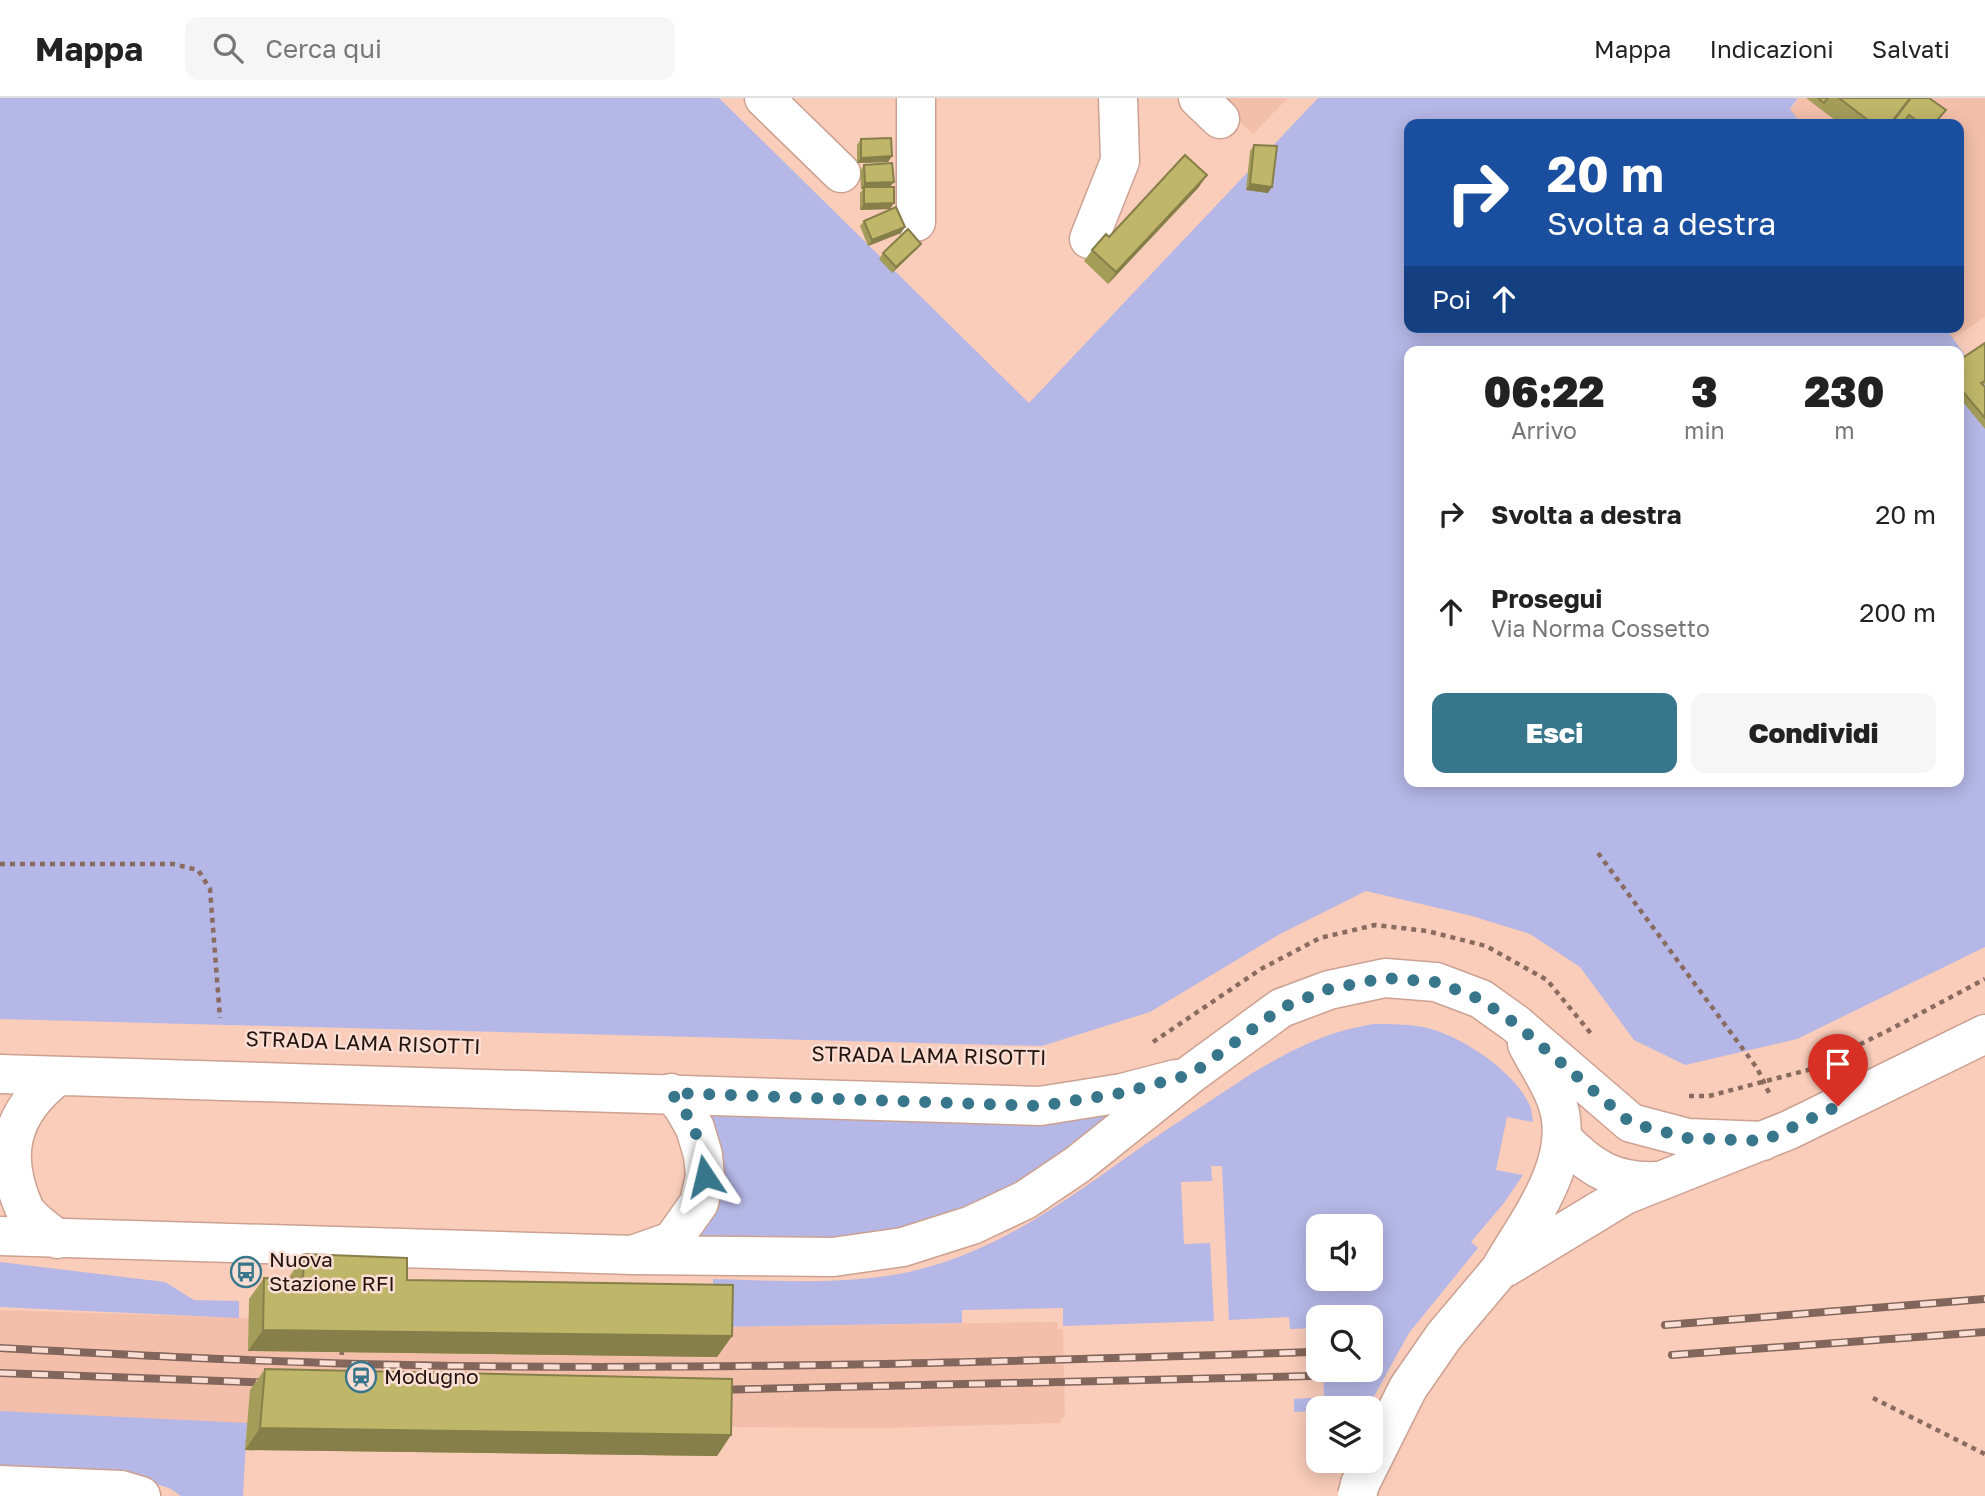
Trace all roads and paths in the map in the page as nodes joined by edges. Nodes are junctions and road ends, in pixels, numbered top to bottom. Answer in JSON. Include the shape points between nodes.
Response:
{"nodes":[{"id":1,"x":764,"y":98,"type":"edge"},
{"id":2,"x":916,"y":98,"type":"edge"},
{"id":3,"x":1118,"y":98,"type":"edge"},
{"id":4,"x":841,"y":173,"type":"dead end"},
{"id":5,"x":916,"y":222,"type":"dead end"},
{"id":6,"x":1089,"y":239,"type":"dead end"},
{"id":7,"x":1598,"y":853,"type":"dead end"},
{"id":8,"x":0,"y":864,"type":"edge"},
{"id":9,"x":1985,"y":979,"type":"edge"},
{"id":10,"x":220,"y":1018,"type":"dead end"},
{"id":11,"x":1516,"y":1024,"type":"junction"},
{"id":12,"x":1985,"y":1034,"type":"edge"},
{"id":13,"x":1601,"y":1045,"type":"dead end"},
{"id":14,"x":1143,"y":1046,"type":"dead end"},
{"id":15,"x":0,"y":1074,"type":"edge"},
{"id":16,"x":1192,"y":1074,"type":"junction"},
{"id":17,"x":58,"y":1076,"type":"junction"},
{"id":18,"x":1763,"y":1081,"type":"junction"},
{"id":19,"x":671,"y":1093,"type":"junction"},
{"id":20,"x":1685,"y":1096,"type":"dead end"},
{"id":21,"x":1609,"y":1105,"type":"junction"},
{"id":22,"x":1776,"y":1135,"type":"junction"},
{"id":23,"x":1562,"y":1138,"type":"junction"},
{"id":24,"x":1608,"y":1193,"type":"junction"},
{"id":25,"x":0,"y":1236,"type":"edge"},
{"id":26,"x":57,"y":1239,"type":"junction"},
{"id":27,"x":633,"y":1255,"type":"junction"},
{"id":28,"x":1498,"y":1272,"type":"junction"},
{"id":29,"x":342,"y":1339,"type":"edge"},
{"id":30,"x":341,"y":1380,"type":"edge"},
{"id":31,"x":1873,"y":1398,"type":"dead end"},
{"id":32,"x":1985,"y":1454,"type":"edge"},
{"id":33,"x":0,"y":1485,"type":"edge"},
{"id":34,"x":141,"y":1496,"type":"edge"},
{"id":35,"x":1357,"y":1496,"type":"edge"}],
"edges":[{"from":1,"to":4,"type":"street"},
{"from":2,"to":5,"type":"street"},
{"from":3,"to":6,"type":"street","via":[[1120,161]]},
{"from":7,"to":18,"type":"path"},
{"from":8,"to":10,"type":"path","via":[[173,864],[198,870],[210,889]]},
{"from":9,"to":18,"type":"path","via":[[1808,1070]]},
{"from":11,"to":16,"type":"street","via":[[1480,999],[1436,982],[1385,978],[1329,989],[1281,1008]]},
{"from":11,"to":21,"type":"street"},
{"from":11,"to":23,"type":"street","via":[[1556,1099]]},
{"from":12,"to":22,"type":"street"},
{"from":13,"to":14,"type":"path","via":[[1547,980],[1486,946],[1427,931],[1375,925],[1320,938],[1261,968]]},
{"from":15,"to":17,"type":"street"},
{"from":16,"to":19,"type":"street","via":[[1122,1093],[1040,1106]]},
{"from":16,"to":27,"type":"street","via":[[1077,1165],[1025,1200],[972,1225],[903,1247],[833,1257]]},
{"from":17,"to":19,"type":"street"},
{"from":17,"to":26,"type":"street","via":[[21,1111],[10,1130],[6,1156],[9,1177],[26,1212]]},
{"from":18,"to":20,"type":"path","via":[[1709,1096]]},
{"from":18,"to":22,"type":"path"},
{"from":19,"to":27,"type":"street","via":[[695,1128],[703,1155],[705,1176],[699,1203],[672,1241]]},
{"from":21,"to":22,"type":"street","via":[[1631,1123],[1688,1138]]},
{"from":21,"to":24,"type":"street","via":[[1621,1132],[1622,1150]]},
{"from":22,"to":24,"type":"street","via":[[1662,1181],[1635,1182]]},
{"from":23,"to":24,"type":"street","via":[[1603,1172]]},
{"from":23,"to":28,"type":"street","via":[[1553,1176]]},
{"from":24,"to":28,"type":"street"},
{"from":25,"to":26,"type":"street"},
{"from":26,"to":27,"type":"street"},
{"from":28,"to":35,"type":"street","bridge":true,"via":[[1408,1388]]},
{"from":29,"to":30,"type":"path","bridge":true},
{"from":31,"to":32,"type":"path"},
{"from":33,"to":34,"type":"street","via":[[121,1490]]}]}
